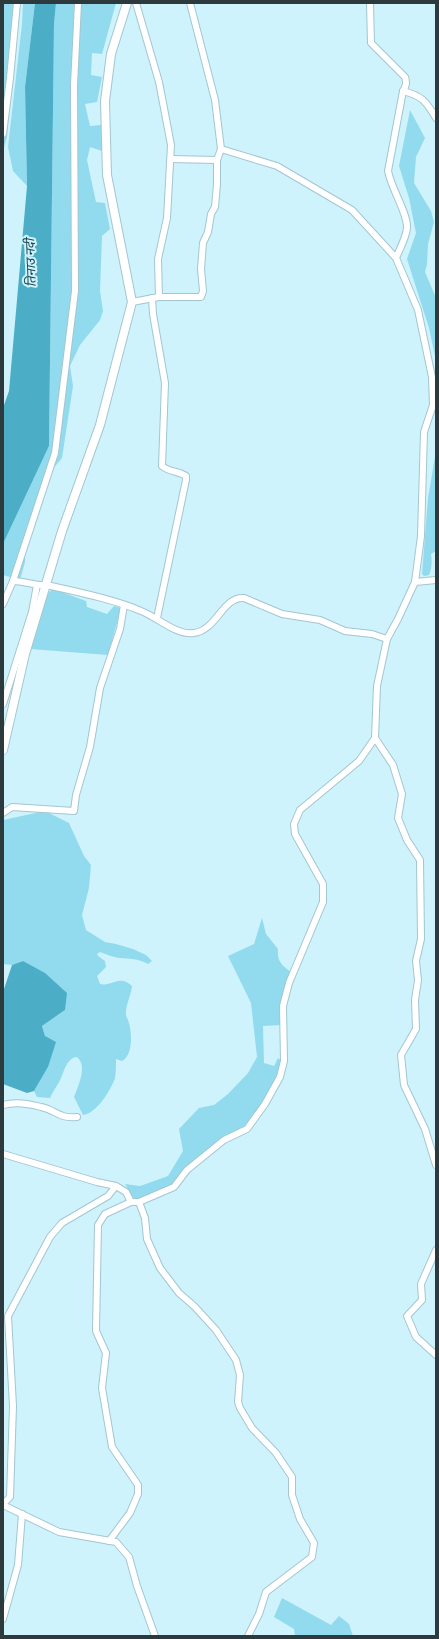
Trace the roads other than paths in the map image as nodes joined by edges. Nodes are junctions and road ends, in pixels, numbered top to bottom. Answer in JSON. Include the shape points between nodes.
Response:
{"nodes":[{"id":1,"x":17,"y":3,"type":"edge"},
{"id":2,"x":78,"y":3,"type":"edge"},
{"id":3,"x":127,"y":3,"type":"edge"},
{"id":4,"x":136,"y":3,"type":"edge"},
{"id":5,"x":190,"y":3,"type":"edge"},
{"id":6,"x":370,"y":3,"type":"edge"},
{"id":7,"x":403,"y":91,"type":"junction"},
{"id":8,"x":436,"y":118,"type":"edge"},
{"id":9,"x":3,"y":134,"type":"edge"},
{"id":10,"x":221,"y":149,"type":"junction"},
{"id":11,"x":171,"y":159,"type":"junction"},
{"id":12,"x":217,"y":160,"type":"junction"},
{"id":13,"x":396,"y":258,"type":"junction"},
{"id":14,"x":159,"y":296,"type":"junction"},
{"id":15,"x":152,"y":298,"type":"junction"},
{"id":16,"x":132,"y":302,"type":"junction"},
{"id":17,"x":436,"y":580,"type":"edge"},
{"id":18,"x":13,"y":581,"type":"junction"},
{"id":19,"x":415,"y":582,"type":"junction"},
{"id":20,"x":47,"y":584,"type":"junction"},
{"id":21,"x":37,"y":585,"type":"junction"},
{"id":22,"x":3,"y":604,"type":"edge"},
{"id":23,"x":124,"y":605,"type":"junction"},
{"id":24,"x":157,"y":618,"type":"junction"},
{"id":25,"x":387,"y":639,"type":"junction"},
{"id":26,"x":3,"y":704,"type":"edge"},
{"id":27,"x":376,"y":738,"type":"junction"},
{"id":28,"x":3,"y":750,"type":"edge"},
{"id":29,"x":3,"y":813,"type":"edge"},
{"id":30,"x":3,"y":1105,"type":"edge"},
{"id":31,"x":77,"y":1117,"type":"dead end"},
{"id":32,"x":3,"y":1154,"type":"edge"},
{"id":33,"x":436,"y":1165,"type":"edge"},
{"id":34,"x":116,"y":1186,"type":"junction"},
{"id":35,"x":131,"y":1202,"type":"junction"},
{"id":36,"x":139,"y":1202,"type":"junction"},
{"id":37,"x":436,"y":1250,"type":"edge"},
{"id":38,"x":436,"y":1355,"type":"edge"},
{"id":39,"x":3,"y":1504,"type":"edge"},
{"id":40,"x":22,"y":1514,"type":"junction"},
{"id":41,"x":109,"y":1541,"type":"junction"},
{"id":42,"x":3,"y":1619,"type":"edge"},
{"id":43,"x":155,"y":1636,"type":"edge"},
{"id":44,"x":248,"y":1636,"type":"edge"}],
"edges":[{"from":1,"to":9,"type":"street"},
{"from":2,"to":18,"type":"street","via":[[74,85],[75,291],[55,453]]},
{"from":3,"to":16,"type":"street","via":[[111,54],[105,101],[107,175]]},
{"from":4,"to":11,"type":"street","via":[[159,82],[171,145]]},
{"from":5,"to":10,"type":"street","via":[[215,100]]},
{"from":6,"to":7,"type":"street","via":[[371,43],[405,77],[406,86]]},
{"from":7,"to":8,"type":"street","via":[[418,95],[427,103]]},
{"from":7,"to":13,"type":"street","via":[[388,171],[406,221],[405,238]]},
{"from":10,"to":12,"type":"street"},
{"from":10,"to":13,"type":"street","via":[[277,166],[352,210]]},
{"from":11,"to":12,"type":"street"},
{"from":11,"to":14,"type":"street","via":[[166,218],[158,259]]},
{"from":12,"to":14,"type":"street","via":[[215,206],[203,244],[201,297]]},
{"from":13,"to":19,"type":"street","via":[[418,310],[432,377],[433,405],[424,432],[421,536]]},
{"from":14,"to":15,"type":"street"},
{"from":15,"to":16,"type":"street"},
{"from":15,"to":24,"type":"street","via":[[165,383],[162,466],[186,476]]},
{"from":16,"to":20,"type":"street","via":[[100,425],[62,531]]},
{"from":17,"to":19,"type":"street"},
{"from":18,"to":21,"type":"street"},
{"from":18,"to":22,"type":"street"},
{"from":19,"to":25,"type":"street"},
{"from":20,"to":21,"type":"street"},
{"from":20,"to":23,"type":"street"},
{"from":20,"to":28,"type":"street","via":[[26,654]]},
{"from":21,"to":26,"type":"street","via":[[32,612]]},
{"from":23,"to":24,"type":"street"},
{"from":23,"to":29,"type":"street","via":[[120,629],[100,688],[90,747],[74,811],[12,807]]},
{"from":24,"to":25,"type":"street","via":[[182,632],[196,633],[209,628],[232,601],[240,597],[282,614],[320,620],[345,631],[372,634]]},
{"from":25,"to":27,"type":"street","via":[[377,686]]},
{"from":27,"to":33,"type":"street","via":[[393,765],[402,794],[398,818],[407,840],[420,860],[421,939],[416,961],[416,1029],[401,1055],[404,1085],[425,1129]]},
{"from":27,"to":36,"type":"street","via":[[359,761],[300,810],[294,824],[296,834],[323,884],[323,902],[289,983],[283,1006],[284,1060],[280,1077],[247,1129],[224,1140],[187,1170],[174,1187]]},
{"from":30,"to":31,"type":"street","via":[[11,1103],[42,1107],[67,1118]]},
{"from":32,"to":34,"type":"street"},
{"from":34,"to":35,"type":"street","via":[[126,1192]]},
{"from":34,"to":39,"type":"street","via":[[108,1196],[62,1223],[50,1238],[8,1316],[13,1406],[10,1497]]},
{"from":35,"to":36,"type":"street"},
{"from":35,"to":41,"type":"street","via":[[105,1214],[98,1225],[96,1331],[106,1353],[102,1388],[112,1448],[138,1485],[138,1494],[130,1513]]},
{"from":36,"to":44,"type":"street","via":[[145,1218],[147,1239],[160,1268],[179,1293],[216,1330],[236,1360],[240,1375],[240,1408],[292,1477],[292,1495],[300,1519],[314,1543],[312,1557],[266,1592]]},
{"from":37,"to":38,"type":"street","via":[[422,1284],[422,1300],[407,1316],[416,1337]]},
{"from":39,"to":40,"type":"street"},
{"from":40,"to":41,"type":"street","via":[[59,1532]]},
{"from":40,"to":42,"type":"street","via":[[18,1565]]},
{"from":41,"to":43,"type":"street","via":[[116,1542],[129,1557]]}]}
